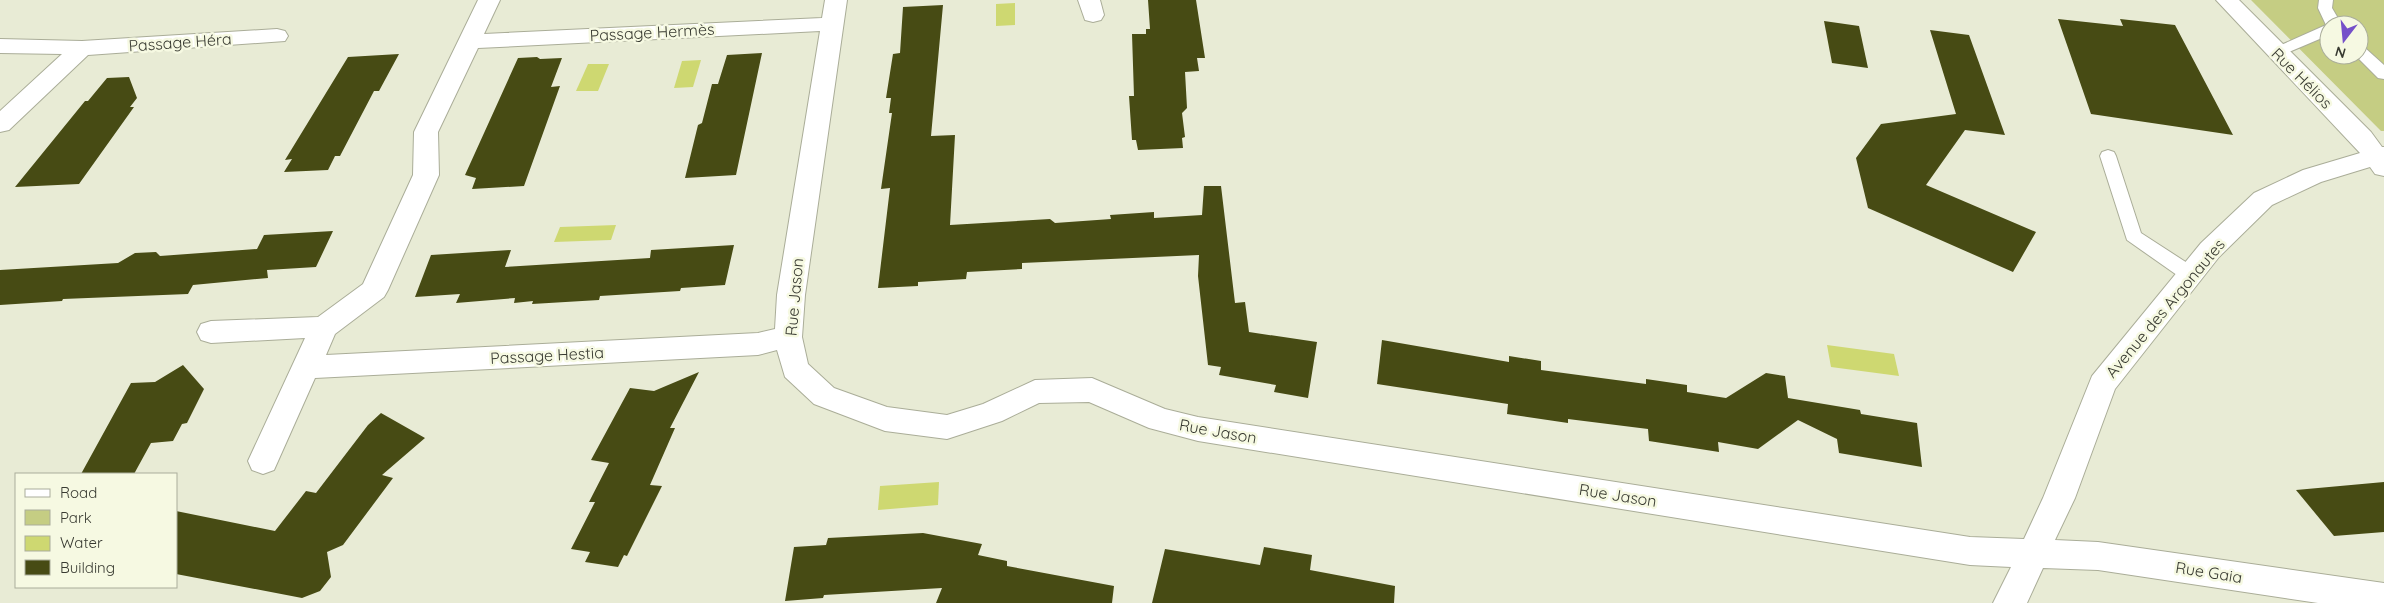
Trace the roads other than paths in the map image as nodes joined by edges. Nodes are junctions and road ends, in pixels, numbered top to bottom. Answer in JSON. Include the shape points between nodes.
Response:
{"nodes":[{"id":1,"x":489,"y":0,"type":"edge"},
{"id":2,"x":2227,"y":0,"type":"edge"},
{"id":3,"x":2326,"y":0,"type":"edge"},
{"id":4,"x":834,"y":12,"type":"edge"},
{"id":5,"x":2329,"y":15,"type":"edge"},
{"id":6,"x":2319,"y":33,"type":"edge"},
{"id":7,"x":277,"y":36,"type":"dead end"},
{"id":8,"x":471,"y":41,"type":"junction"},
{"id":9,"x":0,"y":46,"type":"edge"},
{"id":10,"x":82,"y":48,"type":"junction"},
{"id":11,"x":2277,"y":52,"type":"junction"},
{"id":12,"x":2369,"y":60,"type":"edge"},
{"id":13,"x":2384,"y":74,"type":"edge"},
{"id":14,"x":0,"y":124,"type":"edge"},
{"id":15,"x":2108,"y":156,"type":"dead end"},
{"id":16,"x":2382,"y":160,"type":"edge"},
{"id":17,"x":2191,"y":275,"type":"junction"},
{"id":18,"x":324,"y":327,"type":"junction"},
{"id":19,"x":211,"y":332,"type":"dead end"},
{"id":20,"x":788,"y":337,"type":"junction"},
{"id":21,"x":306,"y":367,"type":"junction"},
{"id":22,"x":262,"y":461,"type":"dead end"},
{"id":23,"x":2033,"y":553,"type":"junction"},
{"id":24,"x":2384,"y":598,"type":"edge"},
{"id":25,"x":2010,"y":603,"type":"edge"}],
"edges":[{"from":1,"to":8,"type":"street"},
{"from":2,"to":11,"type":"street","name":"Rue Hélios"},
{"from":3,"to":5,"type":"lane"},
{"from":4,"to":8,"type":"street","name":"Passage Hermès"},
{"from":4,"to":20,"type":"street","name":"Rue Jason","via":[[791,295]]},
{"from":6,"to":11,"type":"lane"},
{"from":7,"to":10,"type":"street","name":"Passage Héra"},
{"from":8,"to":18,"type":"street","via":[[426,132],[426,174],[374,290]]},
{"from":9,"to":10,"type":"street","name":"Passage Héra"},
{"from":10,"to":14,"type":"street"},
{"from":11,"to":16,"type":"street","name":"Rue Hélios"},
{"from":12,"to":13,"type":"lane"},
{"from":15,"to":17,"type":"lane","via":[[2133,236]]},
{"from":16,"to":17,"type":"street","name":"Avenue des Argonautes","via":[[2312,176],[2263,199],[2210,250]]},
{"from":17,"to":23,"type":"street","name":"Avenue des Argonautes","via":[[2102,384],[2059,498]]},
{"from":18,"to":19,"type":"street"},
{"from":18,"to":21,"type":"street"},
{"from":20,"to":21,"type":"street","name":"Passage Hestia","via":[[758,344]]},
{"from":20,"to":23,"type":"street","name":"Rue Jason","via":[[795,369],[824,396],[885,419],[947,426],[992,413],[1035,392],[1092,390],[1160,420],[1198,429],[1970,551]]},
{"from":21,"to":22,"type":"street"},
{"from":23,"to":24,"type":"street","name":"Rue Gaia","via":[[2098,556]]},
{"from":23,"to":25,"type":"street","name":"Avenue des Argonautes"}]}
